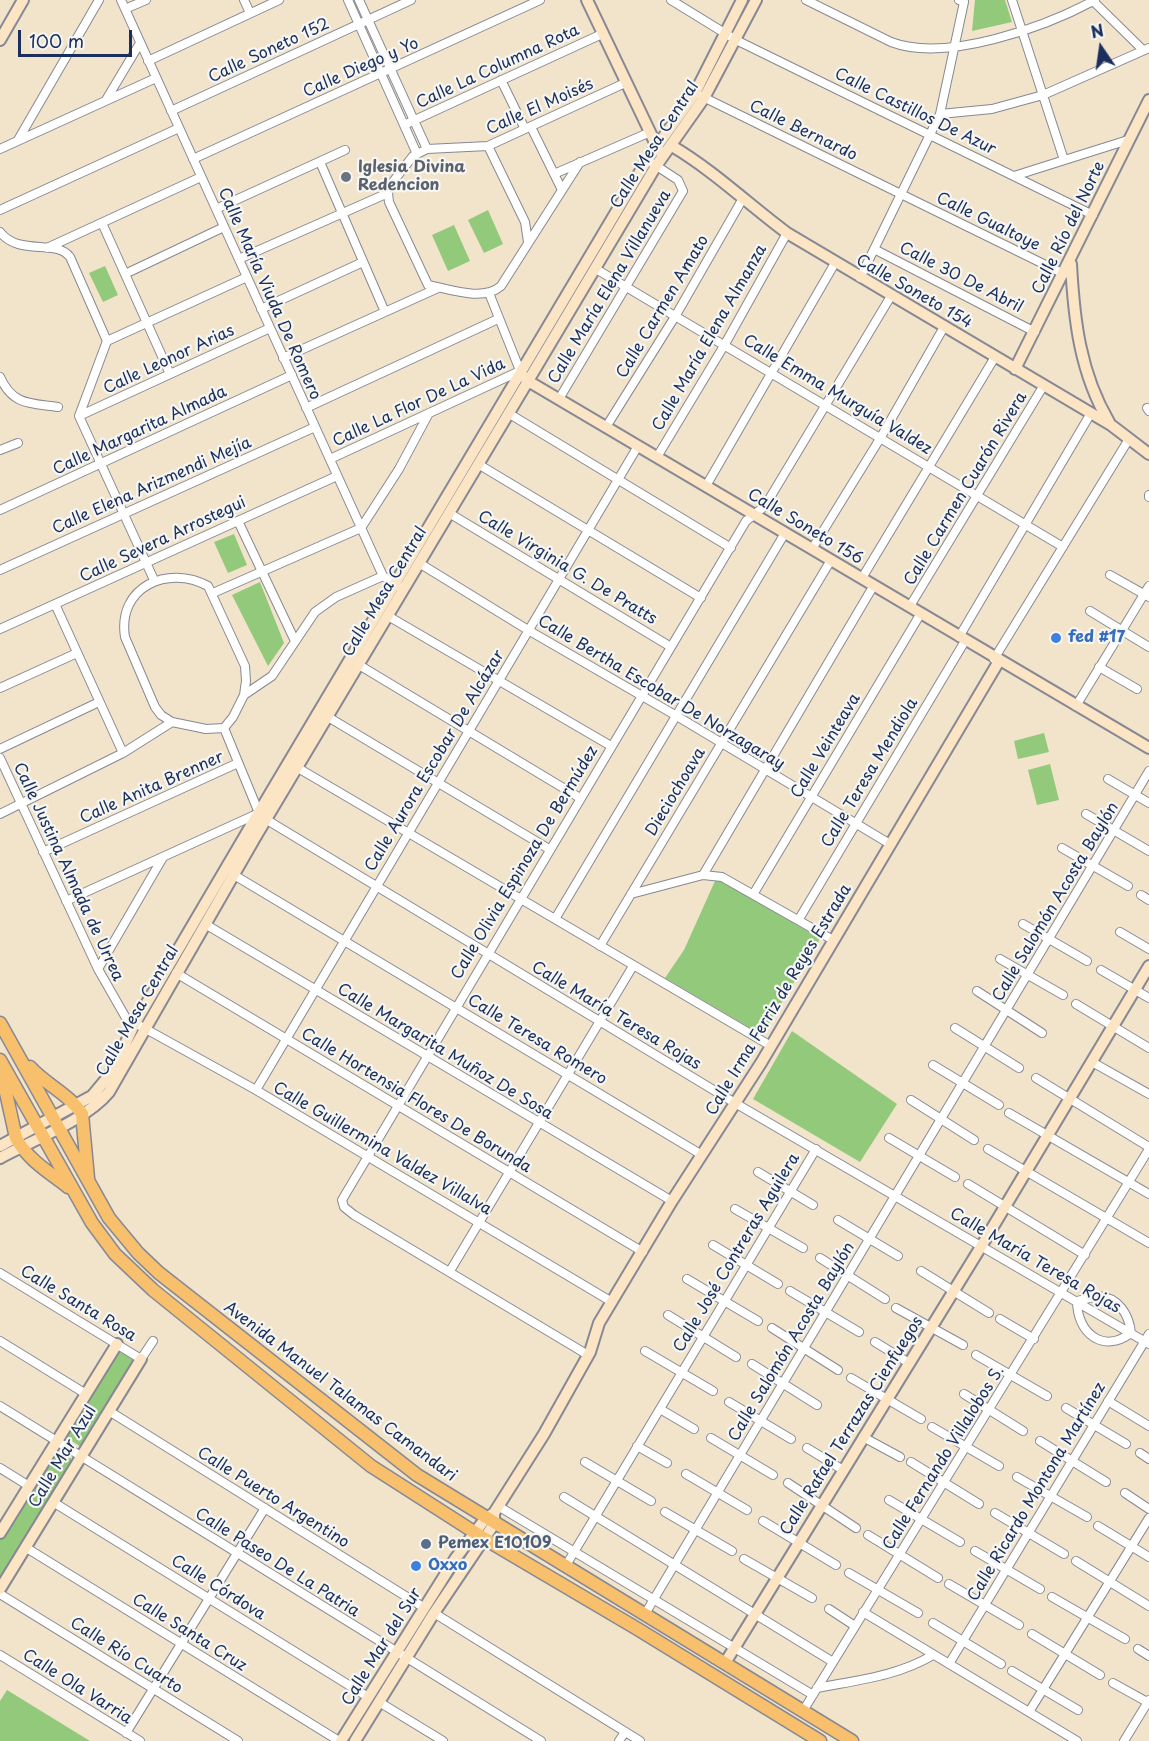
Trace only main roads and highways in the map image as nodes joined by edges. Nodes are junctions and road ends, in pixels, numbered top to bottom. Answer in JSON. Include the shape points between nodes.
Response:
{"nodes":[{"id":1,"x":0,"y":1023,"type":"edge"},
{"id":2,"x":13,"y":1048,"type":"junction"},
{"id":3,"x":0,"y":1060,"type":"edge"},
{"id":4,"x":0,"y":1067,"type":"edge"},
{"id":5,"x":88,"y":1183,"type":"junction"},
{"id":6,"x":73,"y":1191,"type":"junction"},
{"id":7,"x":820,"y":1741,"type":"edge"},
{"id":8,"x":852,"y":1741,"type":"edge"}],
"edges":[{"from":1,"to":2,"type":"main road","name":"Avenida Manuel Talamas Camandari"},
{"from":2,"to":5,"type":"main road","name":"Avenida Manuel Talamas Camandari"},
{"from":2,"to":5,"type":"main road","via":[[38,1076],[79,1109]]},
{"from":3,"to":6,"type":"main road","name":"Avenida Manuel Talamas Camandari"},
{"from":4,"to":6,"type":"main road","via":[[18,1142],[45,1171]]},
{"from":5,"to":8,"type":"main road","name":"Avenida Manuel Talamas Camandari","via":[[122,1236],[159,1273],[417,1475],[493,1516],[565,1567]]},
{"from":6,"to":7,"type":"main road","name":"Avenida Manuel Talamas Camandari","via":[[115,1254],[153,1290],[371,1466],[479,1536]]}]}
